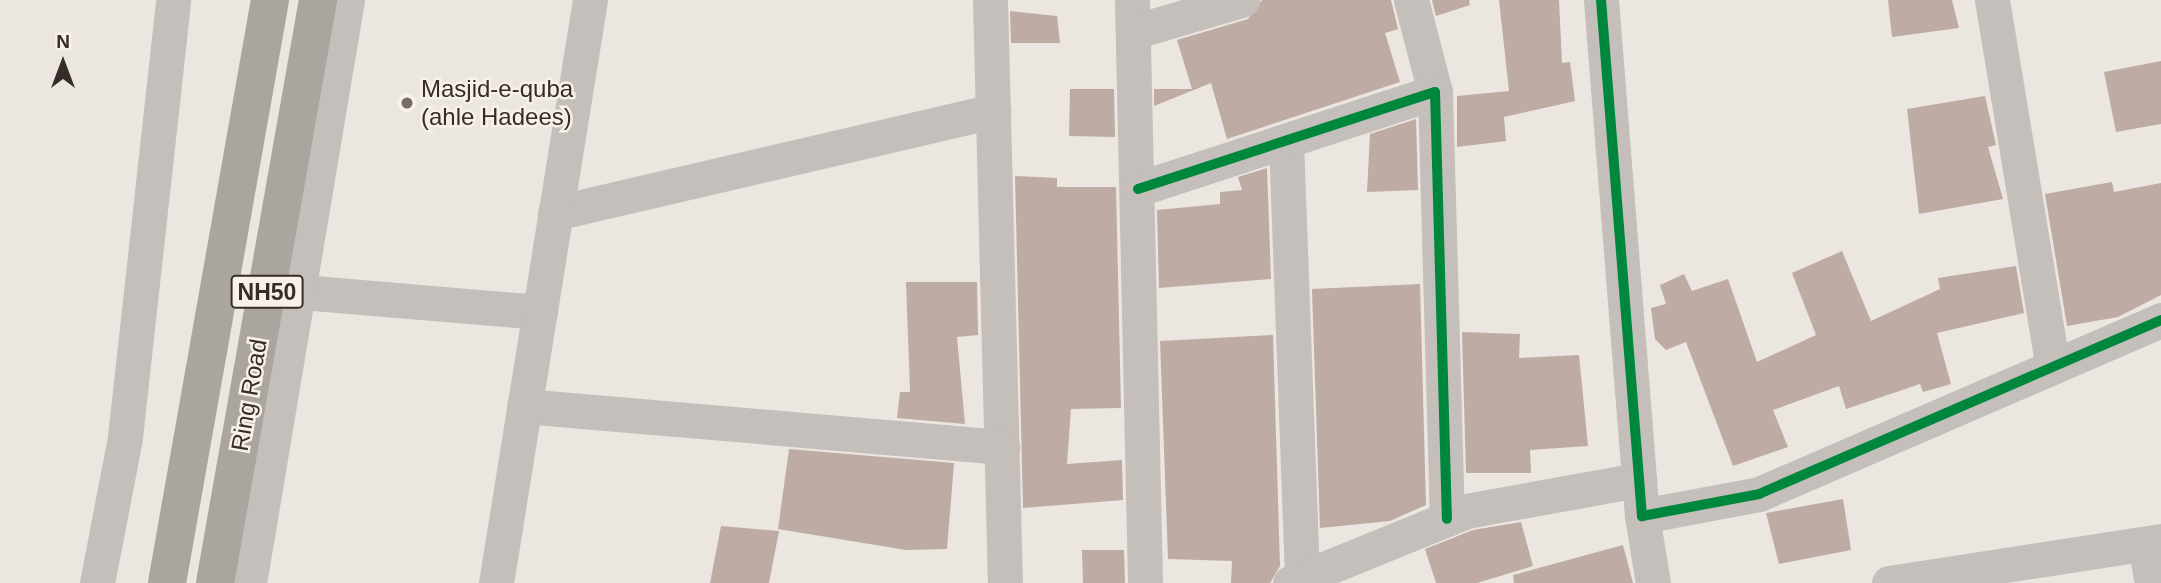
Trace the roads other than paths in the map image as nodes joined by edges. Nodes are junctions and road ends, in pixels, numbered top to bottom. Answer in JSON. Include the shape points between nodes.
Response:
{"nodes":[{"id":1,"x":173,"y":0,"type":"edge"},
{"id":2,"x":270,"y":0,"type":"edge"},
{"id":3,"x":318,"y":0,"type":"edge"},
{"id":4,"x":347,"y":0,"type":"edge"},
{"id":5,"x":590,"y":0,"type":"edge"},
{"id":6,"x":990,"y":0,"type":"edge"},
{"id":7,"x":1242,"y":0,"type":"edge"},
{"id":8,"x":1411,"y":0,"type":"edge"},
{"id":9,"x":1601,"y":0,"type":"edge"},
{"id":10,"x":1992,"y":0,"type":"edge"},
{"id":11,"x":1132,"y":16,"type":"edge"},
{"id":12,"x":1436,"y":92,"type":"junction"},
{"id":13,"x":993,"y":111,"type":"junction"},
{"id":14,"x":1286,"y":141,"type":"junction"},
{"id":15,"x":1138,"y":189,"type":"junction"},
{"id":16,"x":555,"y":213,"type":"junction"},
{"id":17,"x":285,"y":291,"type":"junction"},
{"id":18,"x":540,"y":312,"type":"junction"},
{"id":19,"x":2161,"y":320,"type":"edge"},
{"id":20,"x":2053,"y":367,"type":"junction"},
{"id":21,"x":524,"y":406,"type":"junction"},
{"id":22,"x":1002,"y":447,"type":"junction"},
{"id":23,"x":1639,"y":480,"type":"junction"},
{"id":24,"x":1642,"y":516,"type":"junction"},
{"id":25,"x":1447,"y":519,"type":"junction"},
{"id":26,"x":2153,"y":542,"type":"edge"},
{"id":27,"x":1296,"y":580,"type":"edge"},
{"id":28,"x":97,"y":583,"type":"edge"},
{"id":29,"x":167,"y":583,"type":"edge"},
{"id":30,"x":215,"y":583,"type":"edge"},
{"id":31,"x":249,"y":583,"type":"edge"},
{"id":32,"x":496,"y":583,"type":"edge"},
{"id":33,"x":1005,"y":583,"type":"edge"},
{"id":34,"x":1145,"y":583,"type":"edge"},
{"id":35,"x":1653,"y":583,"type":"edge"},
{"id":36,"x":1889,"y":583,"type":"edge"},
{"id":37,"x":2152,"y":583,"type":"edge"}],
"edges":[{"from":1,"to":28,"type":"street","via":[[125,437]]},
{"from":2,"to":29,"type":"highway","name":"Ring Road","number":"NH50"},
{"from":3,"to":17,"type":"highway","name":"Ring Road","number":"NH50"},
{"from":4,"to":17,"type":"street"},
{"from":5,"to":16,"type":"street"},
{"from":6,"to":13,"type":"street"},
{"from":7,"to":11,"type":"street"},
{"from":8,"to":12,"type":"street"},
{"from":9,"to":23,"type":"street"},
{"from":10,"to":20,"type":"street"},
{"from":11,"to":15,"type":"street"},
{"from":12,"to":14,"type":"street"},
{"from":12,"to":25,"type":"street"},
{"from":13,"to":16,"type":"street"},
{"from":13,"to":22,"type":"street"},
{"from":14,"to":15,"type":"street"},
{"from":14,"to":27,"type":"street"},
{"from":15,"to":34,"type":"street"},
{"from":16,"to":18,"type":"street"},
{"from":17,"to":18,"type":"street"},
{"from":17,"to":30,"type":"highway","name":"Ring Road","number":"NH50"},
{"from":17,"to":31,"type":"street"},
{"from":18,"to":21,"type":"street"},
{"from":19,"to":20,"type":"street"},
{"from":20,"to":24,"type":"street","via":[[1759,494]]},
{"from":21,"to":22,"type":"street"},
{"from":21,"to":32,"type":"street"},
{"from":22,"to":33,"type":"street"},
{"from":23,"to":24,"type":"street"},
{"from":23,"to":25,"type":"street"},
{"from":24,"to":35,"type":"street"},
{"from":25,"to":27,"type":"street"},
{"from":26,"to":36,"type":"street"},
{"from":26,"to":37,"type":"street"}]}
